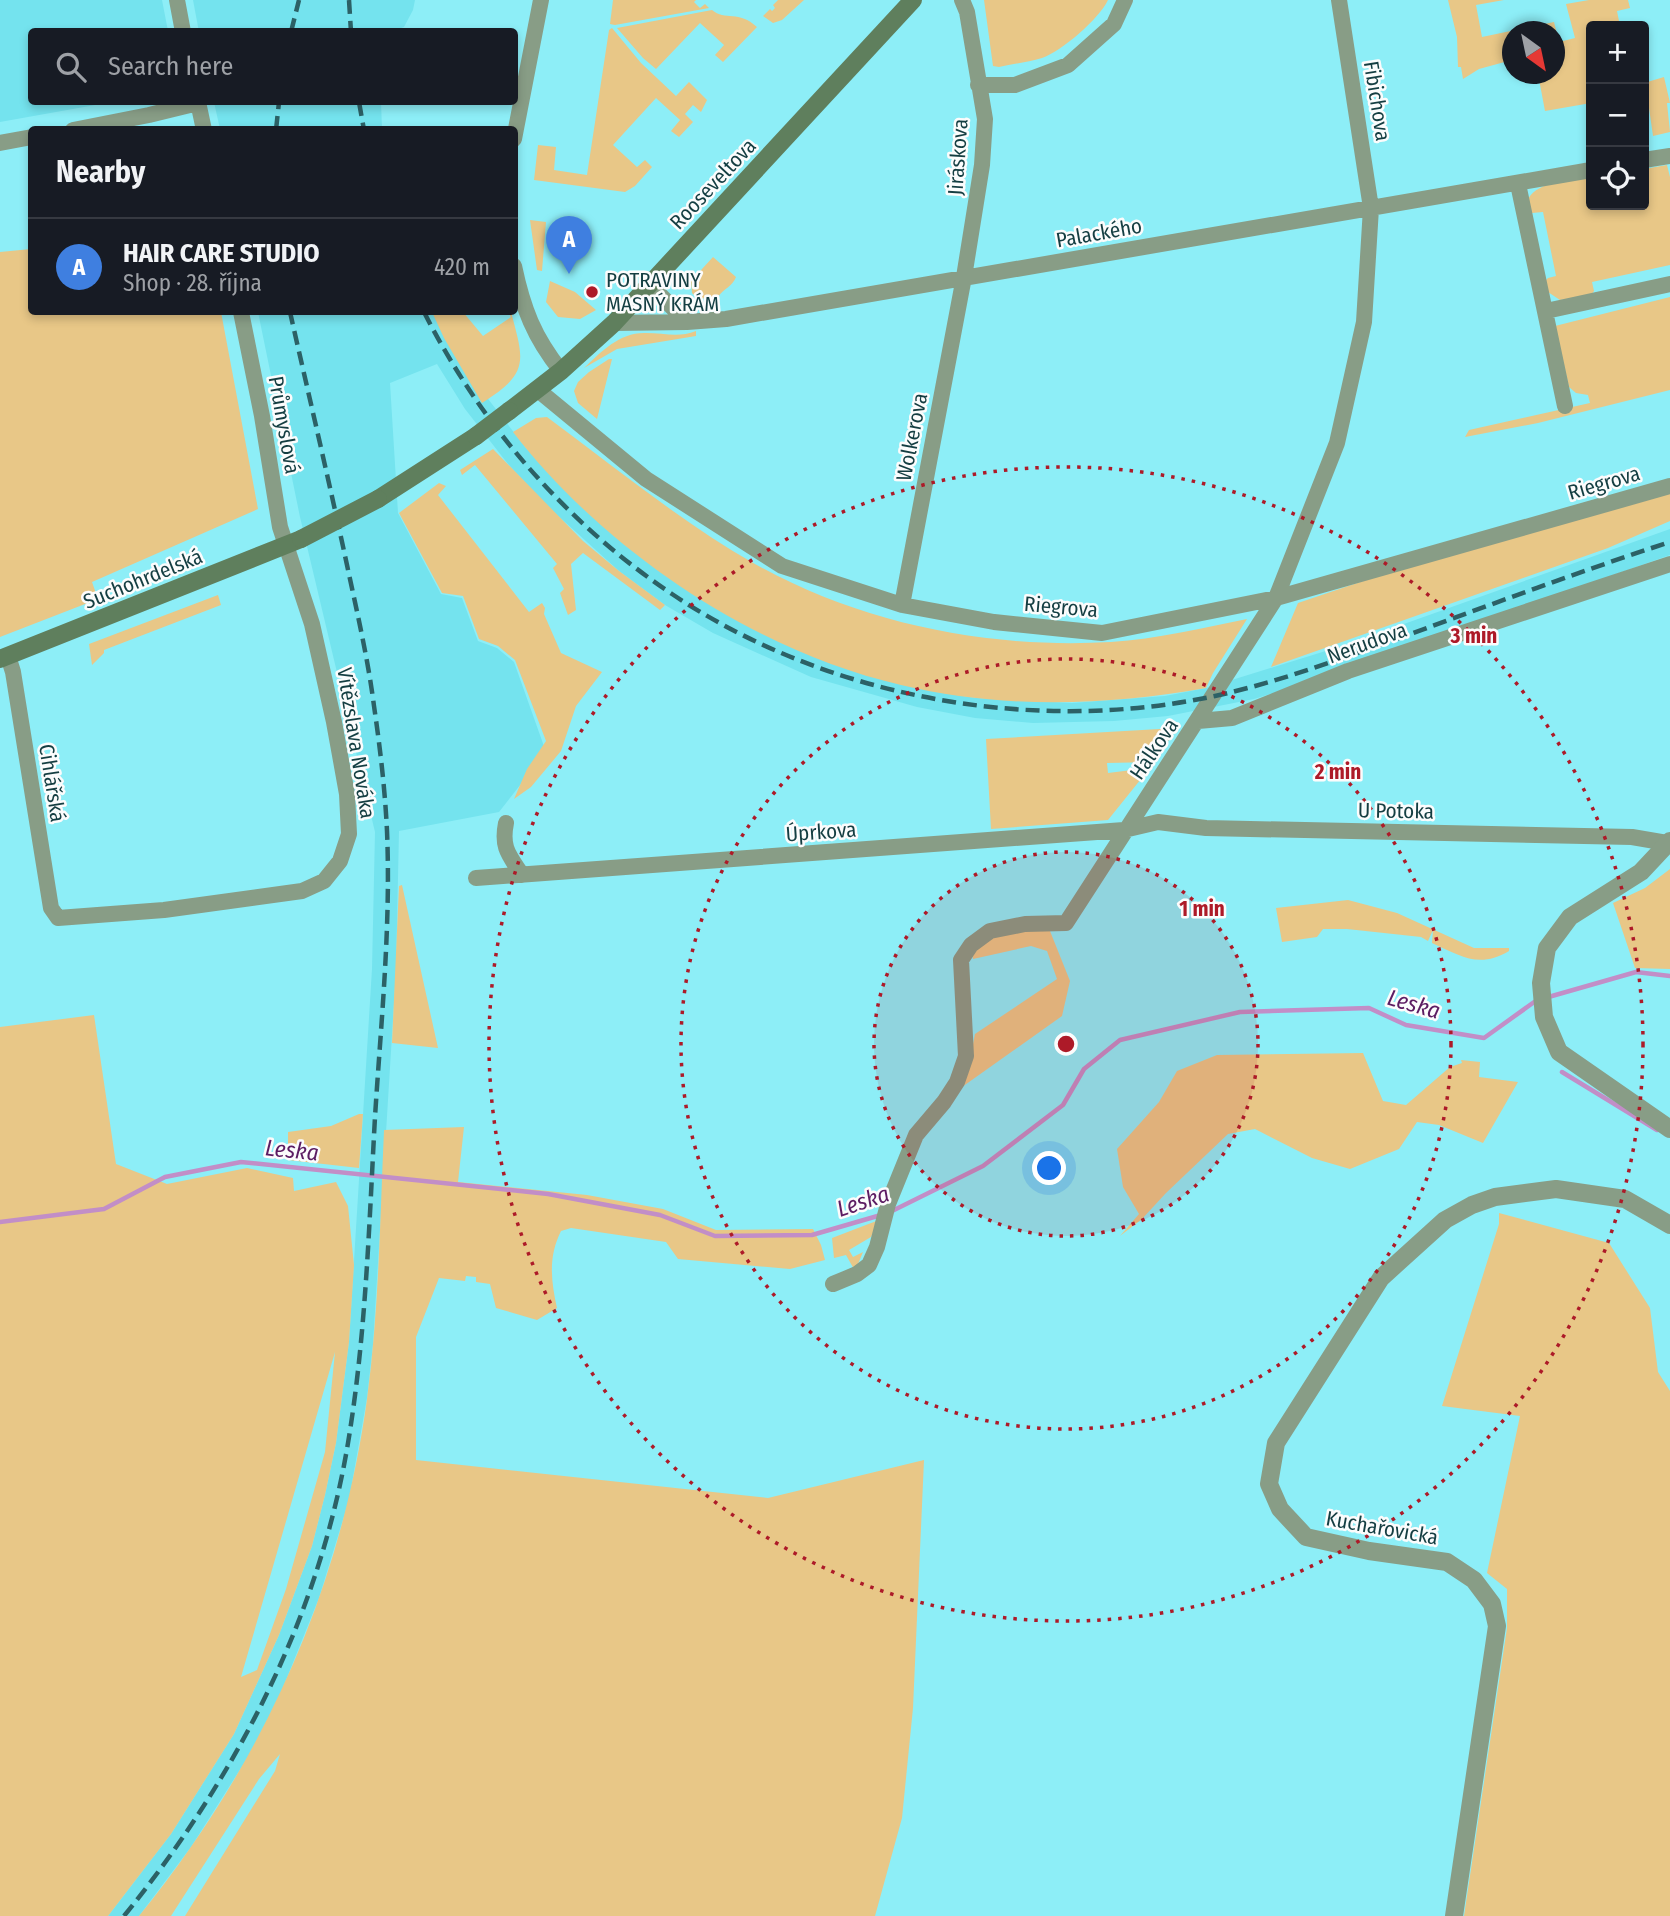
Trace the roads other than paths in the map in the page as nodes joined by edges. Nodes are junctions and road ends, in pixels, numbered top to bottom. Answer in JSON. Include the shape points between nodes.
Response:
{"nodes":[{"id":1,"x":177,"y":0,"type":"edge"},
{"id":2,"x":541,"y":0,"type":"edge"},
{"id":3,"x":913,"y":0,"type":"edge"},
{"id":4,"x":962,"y":0,"type":"edge"},
{"id":5,"x":1125,"y":0,"type":"edge"},
{"id":6,"x":1339,"y":0,"type":"edge"},
{"id":7,"x":182,"y":28,"type":"edge"},
{"id":8,"x":978,"y":85,"type":"junction"},
{"id":9,"x":187,"y":105,"type":"edge"},
{"id":10,"x":199,"y":105,"type":"edge"},
{"id":11,"x":93,"y":126,"type":"edge"},
{"id":12,"x":203,"y":126,"type":"edge"},
{"id":13,"x":517,"y":126,"type":"edge"},
{"id":14,"x":28,"y":138,"type":"edge"},
{"id":15,"x":0,"y":143,"type":"edge"},
{"id":16,"x":1670,"y":156,"type":"edge"},
{"id":17,"x":1649,"y":159,"type":"edge"},
{"id":18,"x":1586,"y":171,"type":"edge"},
{"id":19,"x":1518,"y":184,"type":"junction"},
{"id":20,"x":1371,"y":208,"type":"junction"},
{"id":21,"x":964,"y":277,"type":"junction"},
{"id":22,"x":518,"y":283,"type":"edge"},
{"id":23,"x":649,"y":284,"type":"junction"},
{"id":24,"x":1670,"y":284,"type":"edge"},
{"id":25,"x":1546,"y":311,"type":"junction"},
{"id":26,"x":241,"y":315,"type":"edge"},
{"id":27,"x":687,"y":322,"type":"junction"},
{"id":28,"x":614,"y":323,"type":"junction"},
{"id":29,"x":561,"y":371,"type":"junction"},
{"id":30,"x":538,"y":390,"type":"junction"},
{"id":31,"x":1564,"y":406,"type":"dead end"},
{"id":32,"x":1670,"y":486,"type":"edge"},
{"id":33,"x":378,"y":499,"type":"joint"},
{"id":34,"x":294,"y":542,"type":"junction"},
{"id":35,"x":1670,"y":564,"type":"edge"},
{"id":36,"x":1276,"y":598,"type":"junction"},
{"id":37,"x":902,"y":606,"type":"junction"},
{"id":38,"x":4,"y":658,"type":"edge"},
{"id":39,"x":1198,"y":721,"type":"junction"},
{"id":40,"x":506,"y":823,"type":"dead end"},
{"id":41,"x":1124,"y":831,"type":"junction"},
{"id":42,"x":1669,"y":842,"type":"edge"},
{"id":43,"x":522,"y":875,"type":"junction"},
{"id":44,"x":476,"y":878,"type":"dead end"},
{"id":45,"x":54,"y":916,"type":"joint"},
{"id":46,"x":1670,"y":1129,"type":"edge"},
{"id":47,"x":1670,"y":1225,"type":"edge"},
{"id":48,"x":833,"y":1284,"type":"dead end"},
{"id":49,"x":1454,"y":1916,"type":"edge"}],
"edges":[{"from":1,"to":7,"type":"street"},
{"from":2,"to":13,"type":"street"},
{"from":3,"to":23,"type":"main road","name":"Rooseveltova"},
{"from":4,"to":8,"type":"street","name":"Jiráskova"},
{"from":5,"to":8,"type":"street","via":[[1114,24],[1068,65],[1015,85]]},
{"from":6,"to":20,"type":"street","name":"Fibichova"},
{"from":8,"to":21,"type":"street","name":"Jiráskova","via":[[985,119],[982,165]]},
{"from":9,"to":11,"type":"street"},
{"from":10,"to":12,"type":"street"},
{"from":14,"to":15,"type":"street"},
{"from":16,"to":17,"type":"street"},
{"from":18,"to":19,"type":"street","name":"Palackého"},
{"from":19,"to":20,"type":"street","name":"Palackého"},
{"from":19,"to":25,"type":"street"},
{"from":20,"to":21,"type":"street","name":"Palackého"},
{"from":20,"to":36,"type":"street","name":"Hálkova","via":[[1364,322],[1337,443]]},
{"from":21,"to":27,"type":"street","name":"Palackého"},
{"from":21,"to":37,"type":"street","name":"Wolkerova"},
{"from":22,"to":29,"type":"street","via":[[535,335]]},
{"from":23,"to":27,"type":"street"},
{"from":23,"to":28,"type":"main road","name":"Rooseveltova"},
{"from":24,"to":25,"type":"street"},
{"from":25,"to":31,"type":"street"},
{"from":26,"to":34,"type":"street","name":"Průmyslová","via":[[280,527]]},
{"from":27,"to":28,"type":"street","name":"Palackého"},
{"from":28,"to":29,"type":"main road","name":"Rooseveltova"},
{"from":29,"to":30,"type":"main road","name":"Rooseveltova"},
{"from":30,"to":33,"type":"main road","name":"Rooseveltova","bridge":true},
{"from":30,"to":37,"type":"street","name":"Riegrova","via":[[646,479],[782,566]]},
{"from":32,"to":36,"type":"street","name":"Riegrova"},
{"from":33,"to":34,"type":"main road","name":"Suchohrdelská","bridge":true},
{"from":34,"to":38,"type":"main road","name":"Suchohrdelská"},
{"from":34,"to":45,"type":"street","name":"Vítězslava Nováka","via":[[334,722],[349,815],[344,851],[330,876],[302,891],[164,910]]},
{"from":35,"to":39,"type":"street","name":"Nerudova","via":[[1349,671],[1232,718]]},
{"from":36,"to":37,"type":"street","name":"Riegrova","via":[[1102,633],[994,622]]},
{"from":36,"to":39,"type":"street","name":"Hálkova"},
{"from":38,"to":45,"type":"street","name":"Cihlářská","via":[[13,672]]},
{"from":39,"to":41,"type":"street","name":"Hálkova"},
{"from":40,"to":43,"type":"street","via":[[505,849]]},
{"from":41,"to":42,"type":"street","name":"U Potoka","via":[[1158,822],[1206,828],[1632,837]]},
{"from":41,"to":43,"type":"street","name":"Úprkova"},
{"from":41,"to":48,"type":"street","name":"Hálkova","via":[[1066,923],[990,931],[971,945],[961,960],[965,1056],[957,1082],[916,1135],[869,1265]]},
{"from":42,"to":46,"type":"street","via":[[1641,872],[1570,917],[1547,948],[1541,983],[1544,1017],[1559,1052]]},
{"from":43,"to":44,"type":"street","name":"Úprkova"},
{"from":47,"to":49,"type":"street","name":"Kuchařovická","via":[[1625,1199],[1556,1189],[1494,1197],[1472,1205],[1445,1220],[1381,1278],[1276,1443],[1269,1484],[1280,1508],[1306,1538],[1447,1562],[1474,1580],[1492,1604],[1497,1626]]}]}
